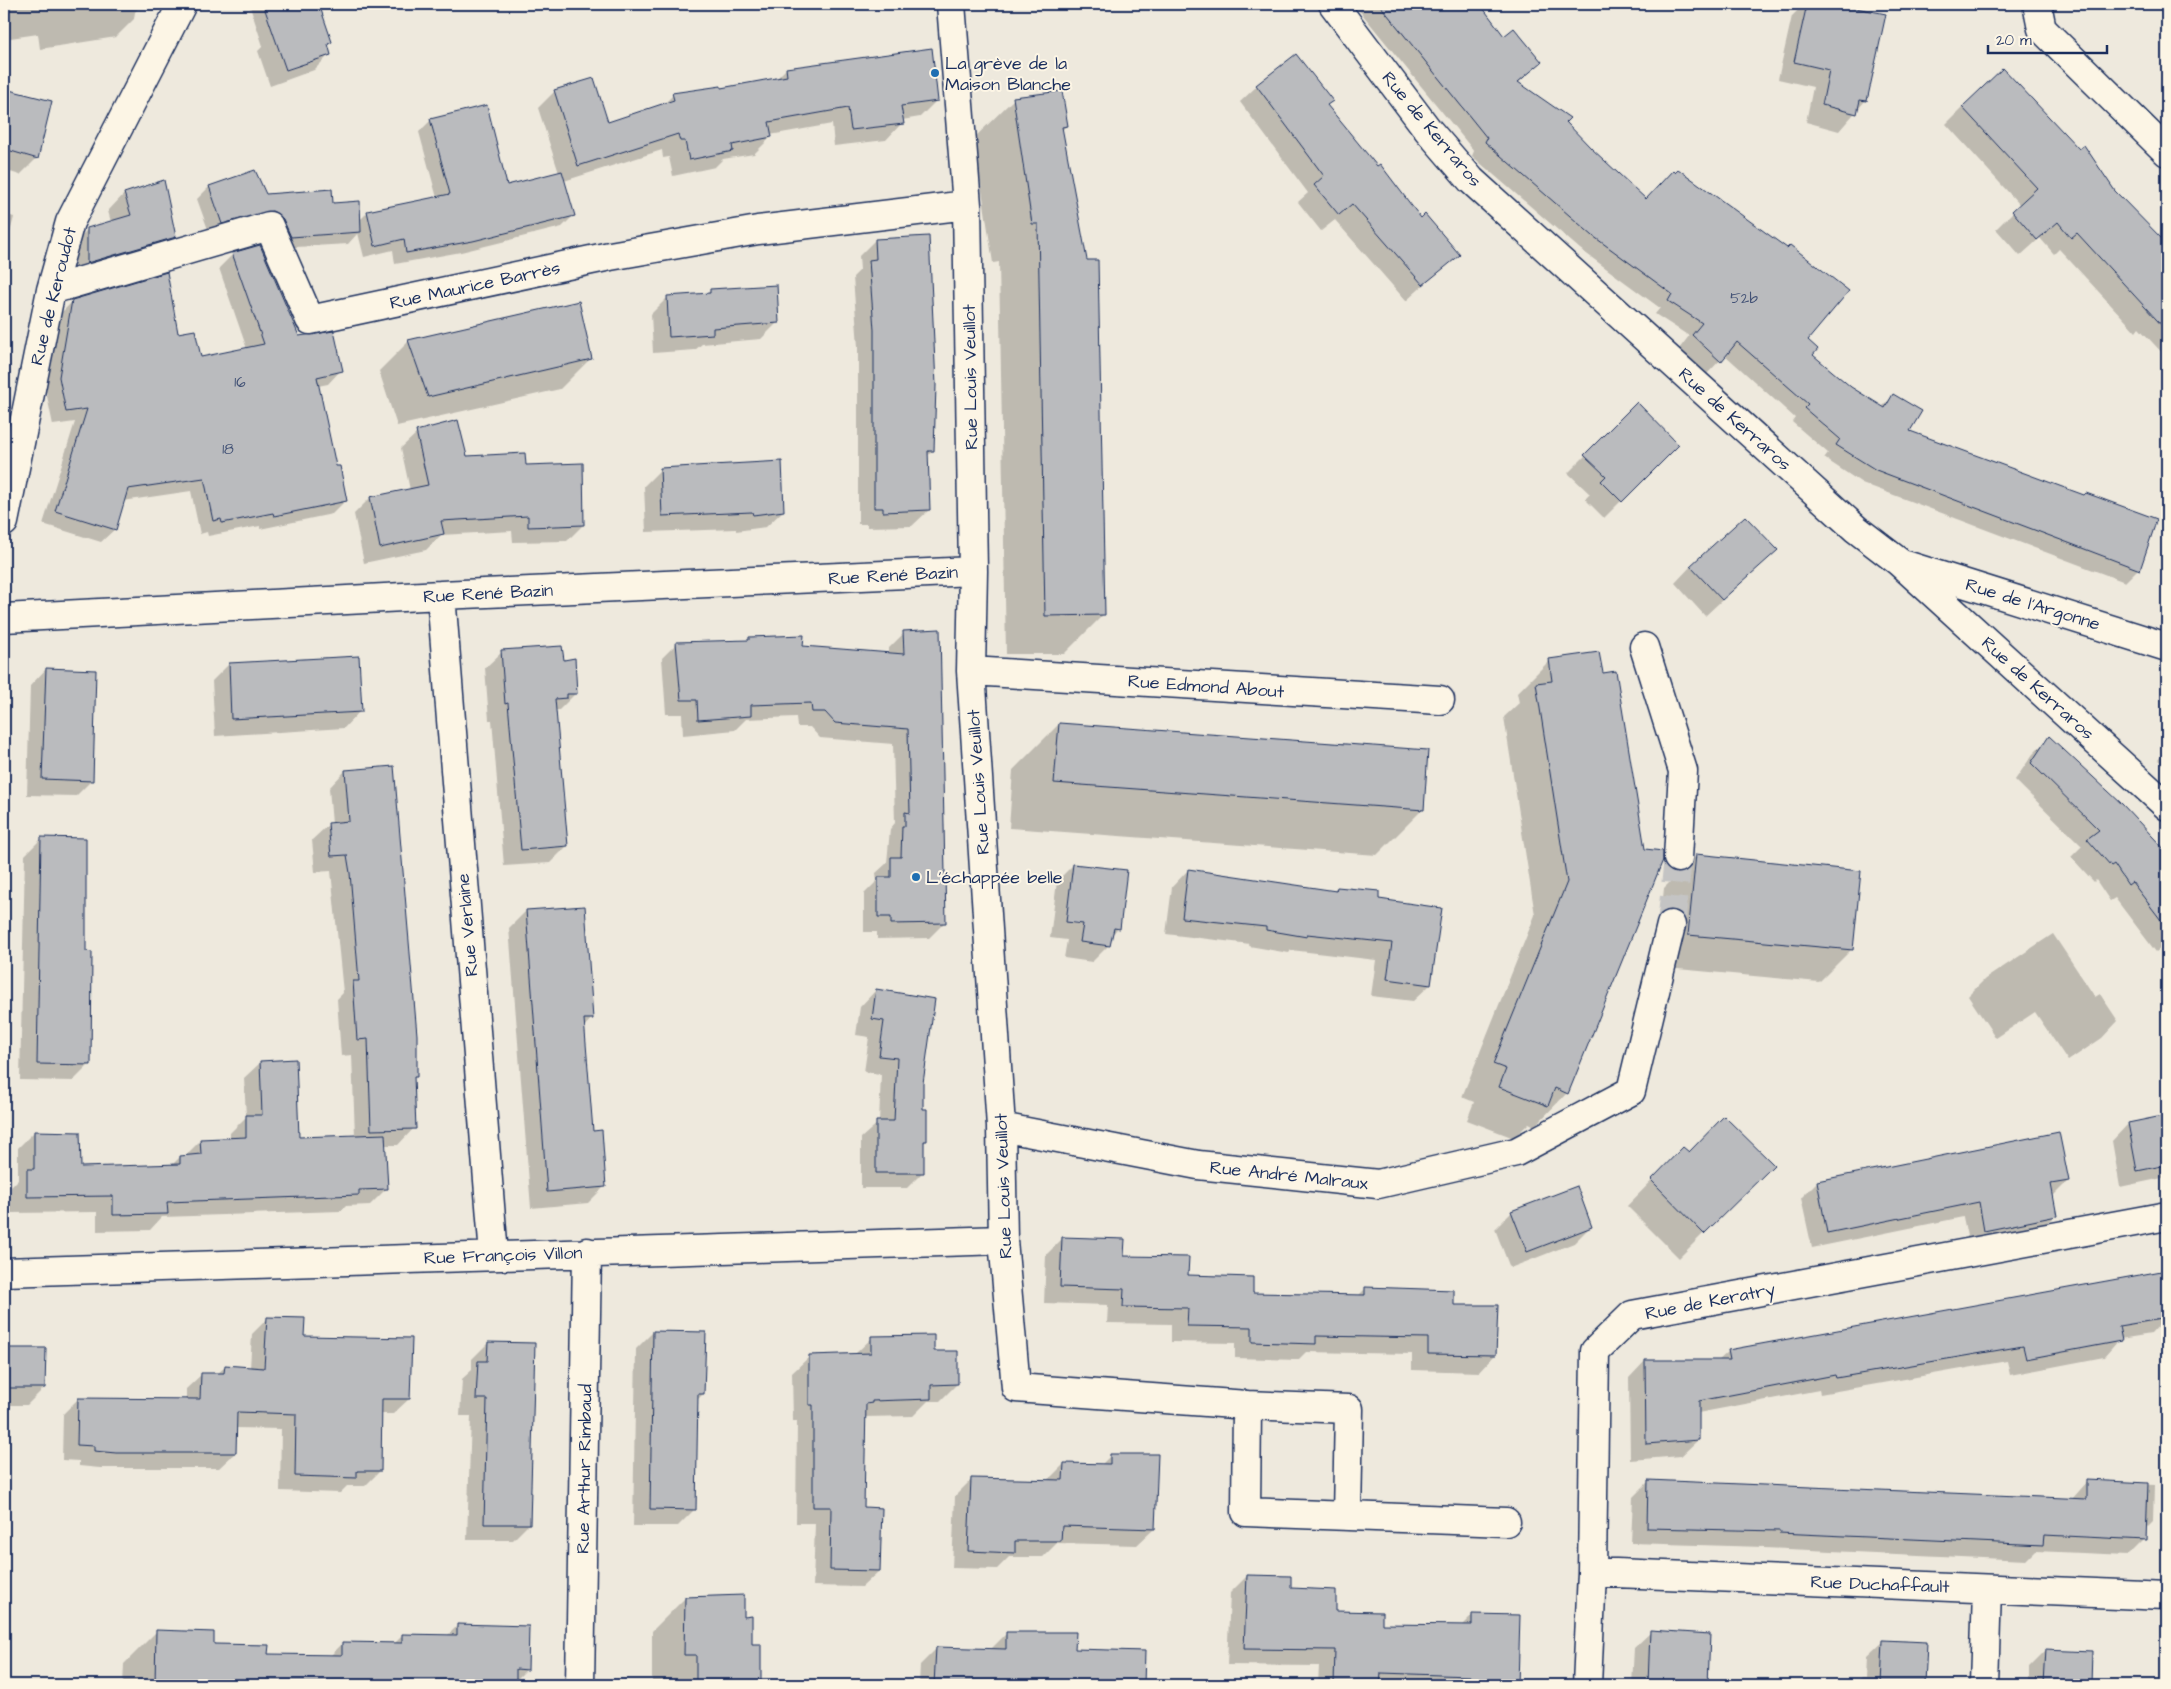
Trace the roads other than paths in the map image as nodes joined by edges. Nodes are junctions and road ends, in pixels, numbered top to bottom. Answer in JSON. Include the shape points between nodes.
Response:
{"nodes":[{"id":1,"x":182,"y":4,"type":"edge"},
{"id":2,"x":952,"y":4,"type":"edge"},
{"id":3,"x":1333,"y":4,"type":"edge"},
{"id":4,"x":2037,"y":4,"type":"edge"},
{"id":5,"x":2167,"y":152,"type":"edge"},
{"id":6,"x":967,"y":204,"type":"junction"},
{"id":7,"x":51,"y":290,"type":"junction"},
{"id":8,"x":4,"y":522,"type":"edge"},
{"id":9,"x":1899,"y":562,"type":"junction"},
{"id":10,"x":973,"y":571,"type":"junction"},
{"id":11,"x":441,"y":594,"type":"junction"},
{"id":12,"x":4,"y":618,"type":"edge"},
{"id":13,"x":1644,"y":647,"type":"dead end"},
{"id":14,"x":2167,"y":647,"type":"edge"},
{"id":15,"x":971,"y":672,"type":"junction"},
{"id":16,"x":1440,"y":700,"type":"dead end"},
{"id":17,"x":2167,"y":806,"type":"edge"},
{"id":18,"x":1678,"y":858,"type":"tunnel mouth"},
{"id":19,"x":1671,"y":925,"type":"tunnel mouth"},
{"id":20,"x":1001,"y":1127,"type":"junction"},
{"id":21,"x":2167,"y":1216,"type":"edge"},
{"id":22,"x":1003,"y":1240,"type":"junction"},
{"id":23,"x":587,"y":1252,"type":"junction"},
{"id":24,"x":494,"y":1255,"type":"junction"},
{"id":25,"x":4,"y":1272,"type":"edge"},
{"id":26,"x":1247,"y":1405,"type":"junction"},
{"id":27,"x":1347,"y":1516,"type":"junction"},
{"id":28,"x":1506,"y":1522,"type":"dead end"},
{"id":29,"x":1592,"y":1572,"type":"junction"},
{"id":30,"x":1987,"y":1589,"type":"junction"},
{"id":31,"x":2167,"y":1596,"type":"edge"},
{"id":32,"x":580,"y":1685,"type":"edge"},
{"id":33,"x":1587,"y":1685,"type":"edge"},
{"id":34,"x":1984,"y":1685,"type":"edge"}],
"edges":[{"from":1,"to":7,"type":"street","name":"Rue de Keroudot","via":[[70,222]]},
{"from":2,"to":6,"type":"street","name":"Rue Louis Veuillot"},
{"from":3,"to":9,"type":"street","name":"Rue de Kerraros","via":[[1470,180],[1856,529]]},
{"from":4,"to":5,"type":"street","via":[[2042,29]]},
{"from":6,"to":7,"type":"street","name":"Rue Maurice Barrès","via":[[748,232],[610,256],[310,320],[269,226]]},
{"from":6,"to":10,"type":"street","name":"Rue Louis Veuillot"},
{"from":7,"to":8,"type":"street","name":"Rue de Keroudot"},
{"from":9,"to":14,"type":"street","name":"Rue de l'Argonne"},
{"from":9,"to":17,"type":"street","name":"Rue de Kerraros"},
{"from":10,"to":11,"type":"street","name":"Rue René Bazin"},
{"from":10,"to":15,"type":"street","name":"Rue Louis Veuillot"},
{"from":11,"to":12,"type":"street","name":"Rue René Bazin"},
{"from":11,"to":24,"type":"street","name":"Rue Verlaine"},
{"from":13,"to":18,"type":"street","via":[[1683,772]]},
{"from":15,"to":16,"type":"street","name":"Rue Edmond About"},
{"from":15,"to":20,"type":"street","name":"Rue Louis Veuillot"},
{"from":19,"to":20,"type":"street","name":"Rue André Malraux","via":[[1631,1091],[1516,1152],[1378,1184],[1198,1165]]},
{"from":20,"to":22,"type":"street","name":"Rue Louis Veuillot"},
{"from":21,"to":29,"type":"street","name":"Rue de Keratry","via":[[1632,1315],[1594,1352]]},
{"from":22,"to":23,"type":"street","name":"Rue François Villon"},
{"from":22,"to":26,"type":"street","name":"Rue Louis Veuillot","via":[[1016,1388]]},
{"from":23,"to":24,"type":"street","name":"Rue François Villon"},
{"from":23,"to":32,"type":"street","name":"Rue Arthur Rimbaud"},
{"from":24,"to":25,"type":"street","name":"Rue François Villon"},
{"from":26,"to":27,"type":"street","via":[[1246,1512]]},
{"from":26,"to":27,"type":"street","name":"Rue Louis Veuillot","via":[[1349,1409]]},
{"from":27,"to":28,"type":"street"},
{"from":29,"to":30,"type":"street","name":"Rue Duchaffault"},
{"from":29,"to":33,"type":"street","name":"Rue de Keratry"},
{"from":30,"to":31,"type":"street","name":"Rue Duchaffault"},
{"from":30,"to":34,"type":"street"}]}
